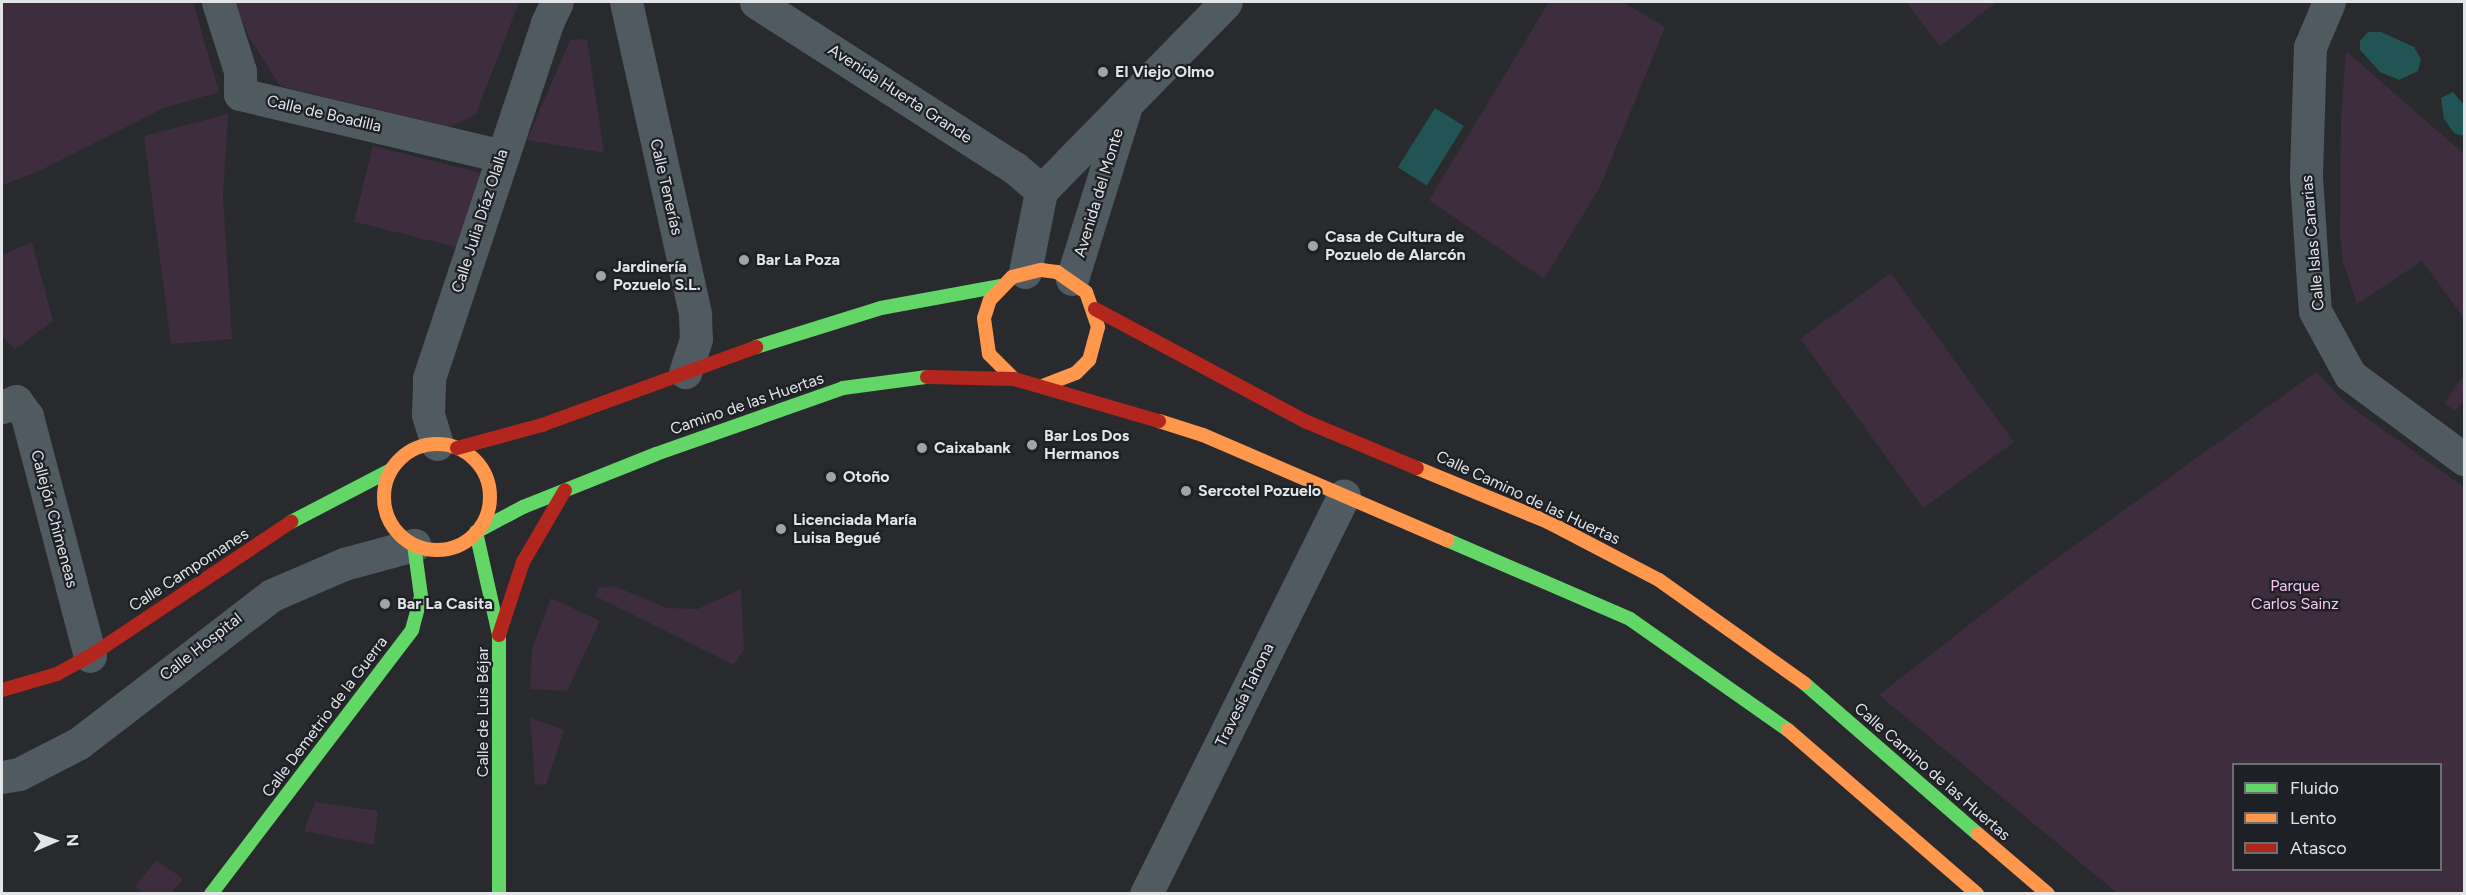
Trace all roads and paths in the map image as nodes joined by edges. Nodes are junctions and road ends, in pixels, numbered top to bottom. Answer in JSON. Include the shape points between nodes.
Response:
{"nodes":[{"id":1,"x":218,"y":2,"type":"edge"},
{"id":2,"x":557,"y":2,"type":"edge"},
{"id":3,"x":626,"y":2,"type":"edge"},
{"id":4,"x":756,"y":2,"type":"edge"},
{"id":5,"x":1226,"y":2,"type":"edge"},
{"id":6,"x":2329,"y":2,"type":"edge"},
{"id":7,"x":1126,"y":106,"type":"junction"},
{"id":8,"x":502,"y":156,"type":"junction"},
{"id":9,"x":1041,"y":191,"type":"junction"},
{"id":10,"x":1013,"y":279,"type":"junction"},
{"id":11,"x":1072,"y":279,"type":"junction"},
{"id":12,"x":1095,"y":309,"type":"junction"},
{"id":13,"x":685,"y":372,"type":"junction"},
{"id":14,"x":1014,"y":379,"type":"junction"},
{"id":15,"x":1044,"y":385,"type":"junction"},
{"id":16,"x":2,"y":406,"type":"edge"},
{"id":17,"x":447,"y":446,"type":"junction"},
{"id":18,"x":2464,"y":459,"type":"edge"},
{"id":19,"x":391,"y":470,"type":"junction"},
{"id":20,"x":565,"y":490,"type":"junction"},
{"id":21,"x":1344,"y":496,"type":"junction"},
{"id":22,"x":476,"y":532,"type":"junction"},
{"id":23,"x":414,"y":545,"type":"junction"},
{"id":24,"x":498,"y":635,"type":"junction"},
{"id":25,"x":90,"y":656,"type":"junction"},
{"id":26,"x":2,"y":690,"type":"edge"},
{"id":27,"x":2,"y":777,"type":"edge"},
{"id":28,"x":211,"y":894,"type":"edge"},
{"id":29,"x":499,"y":894,"type":"edge"},
{"id":30,"x":1146,"y":894,"type":"edge"},
{"id":31,"x":1977,"y":894,"type":"edge"},
{"id":32,"x":2048,"y":894,"type":"edge"}],
"edges":[{"from":1,"to":8,"type":"street","name":"Calle de Boadilla","via":[[240,71],[240,94]]},
{"from":2,"to":8,"type":"street","name":"Calle Julia Díaz Olalla"},
{"from":3,"to":13,"type":"street","name":"Calle Tenerías","via":[[695,314],[696,339]]},
{"from":4,"to":9,"type":"street","name":"Avenida Huerta Grande","via":[[1015,168]]},
{"from":5,"to":7,"type":"street","name":"Avenida del Monte"},
{"from":6,"to":18,"type":"street","name":"Calle Islas Canarias","via":[[2310,47],[2306,177],[2315,311],[2350,375]]},
{"from":7,"to":9,"type":"street","name":"Avenida del Monte"},
{"from":7,"to":11,"type":"street","name":"Avenida del Monte"},
{"from":8,"to":17,"type":"street","name":"Calle Julia Díaz Olalla","via":[[429,378],[428,414]]},
{"from":9,"to":10,"type":"street"},
{"from":10,"to":11,"type":"main road","via":[[1058,272]]},
{"from":10,"to":13,"type":"main road","via":[[881,308]]},
{"from":10,"to":14,"type":"main road","via":[[987,309],[984,336],[989,354]]},
{"from":11,"to":12,"type":"main road","via":[[1086,292]]},
{"from":12,"to":15,"type":"main road","via":[[1098,327],[1089,360],[1076,373]]},
{"from":12,"to":32,"type":"main road","name":"Calle Camino de las Huertas","via":[[1307,422],[1548,522],[1659,580],[1800,680]]},
{"from":13,"to":17,"type":"main road","via":[[542,425]]},
{"from":14,"to":15,"type":"main road","name":"Camino de las Huertas"},
{"from":14,"to":20,"type":"main road","name":"Camino de las Huertas","via":[[939,376],[889,379],[843,388]]},
{"from":15,"to":21,"type":"main road","via":[[1203,435]]},
{"from":16,"to":25,"type":"street","name":"Callejón Chimeneas","via":[[16,401],[27,416]]},
{"from":17,"to":19,"type":"main road","via":[[409,452]]},
{"from":17,"to":22,"type":"main road","via":[[472,457],[487,480],[489,505]]},
{"from":19,"to":23,"type":"main road","via":[[384,493],[387,515],[396,530]]},
{"from":19,"to":25,"type":"main road","name":"Calle Campomanes","via":[[305,513]]},
{"from":20,"to":22,"type":"main road","name":"Camino de las Huertas"},
{"from":20,"to":24,"type":"main road","via":[[523,562]]},
{"from":21,"to":30,"type":"street","name":"Travesía Tahona"},
{"from":21,"to":31,"type":"main road","via":[[1493,556],[1630,619],[1766,711]]},
{"from":22,"to":23,"type":"main road","via":[[461,544],[443,550]]},
{"from":22,"to":24,"type":"main road","name":"Calle de Luis Béjar"},
{"from":23,"to":27,"type":"street","name":"Calle Hospital","via":[[360,559],[272,595],[79,743],[19,774]]},
{"from":23,"to":28,"type":"main road","name":"Calle Demetrio de la Guerra","via":[[421,596],[412,630]]},
{"from":24,"to":29,"type":"main road","name":"Calle de Luis Béjar"},
{"from":25,"to":26,"type":"main road","name":"Calle Campomanes","via":[[57,674]]}]}
